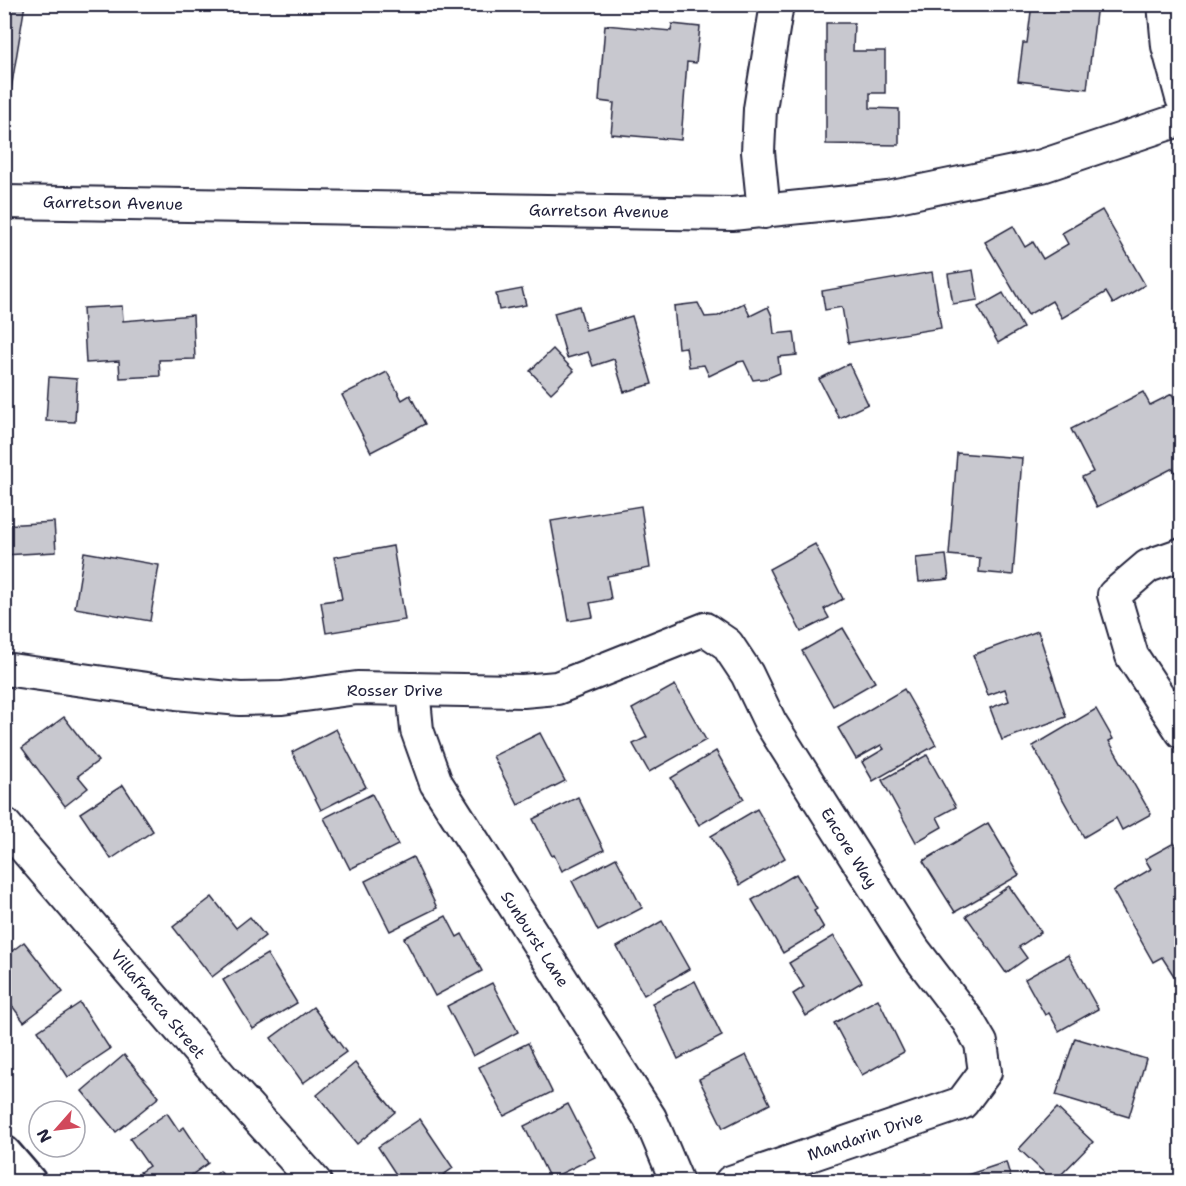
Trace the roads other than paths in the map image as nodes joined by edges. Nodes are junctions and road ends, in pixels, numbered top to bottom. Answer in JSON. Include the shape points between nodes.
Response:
{"nodes":[{"id":1,"x":777,"y":4,"type":"edge"},
{"id":2,"x":1164,"y":4,"type":"edge"},
{"id":3,"x":1182,"y":98,"type":"edge"},
{"id":4,"x":1182,"y":119,"type":"edge"},
{"id":5,"x":4,"y":202,"type":"edge"},
{"id":6,"x":764,"y":212,"type":"junction"},
{"id":7,"x":1182,"y":554,"type":"edge"},
{"id":8,"x":705,"y":629,"type":"joint"},
{"id":9,"x":4,"y":669,"type":"edge"},
{"id":10,"x":413,"y":689,"type":"junction"},
{"id":11,"x":1182,"y":732,"type":"edge"},
{"id":12,"x":4,"y":824,"type":"edge"},
{"id":13,"x":985,"y":1072,"type":"joint"},
{"id":14,"x":4,"y":1153,"type":"edge"},
{"id":15,"x":29,"y":1182,"type":"edge"},
{"id":16,"x":315,"y":1182,"type":"edge"},
{"id":17,"x":677,"y":1182,"type":"edge"},
{"id":18,"x":731,"y":1182,"type":"edge"}],
"edges":[{"from":1,"to":6,"type":"street","via":[[760,109],[758,152]]},
{"from":2,"to":3,"type":"street","via":[[1168,46]]},
{"from":4,"to":6,"type":"street","name":"Garretson Avenue","via":[[1042,166],[888,198]]},
{"from":5,"to":6,"type":"street","name":"Garretson Avenue"},
{"from":7,"to":11,"type":"street","via":[[1148,566],[1114,595],[1132,656]]},
{"from":8,"to":10,"type":"street","name":"Rosser Drive","via":[[557,688]]},
{"from":8,"to":13,"type":"street","name":"Encore Way","via":[[728,644],[770,722],[914,950],[968,1021],[981,1043]]},
{"from":9,"to":10,"type":"street","name":"Rosser Drive","via":[[240,699],[357,688]]},
{"from":10,"to":17,"type":"street","name":"Sunburst Lane","via":[[417,730],[436,783],[650,1118]]},
{"from":12,"to":16,"type":"street","name":"Villafranca Street"},
{"from":13,"to":18,"type":"street","name":"Mandarin Drive","via":[[962,1103]]},
{"from":14,"to":15,"type":"main road"}]}
